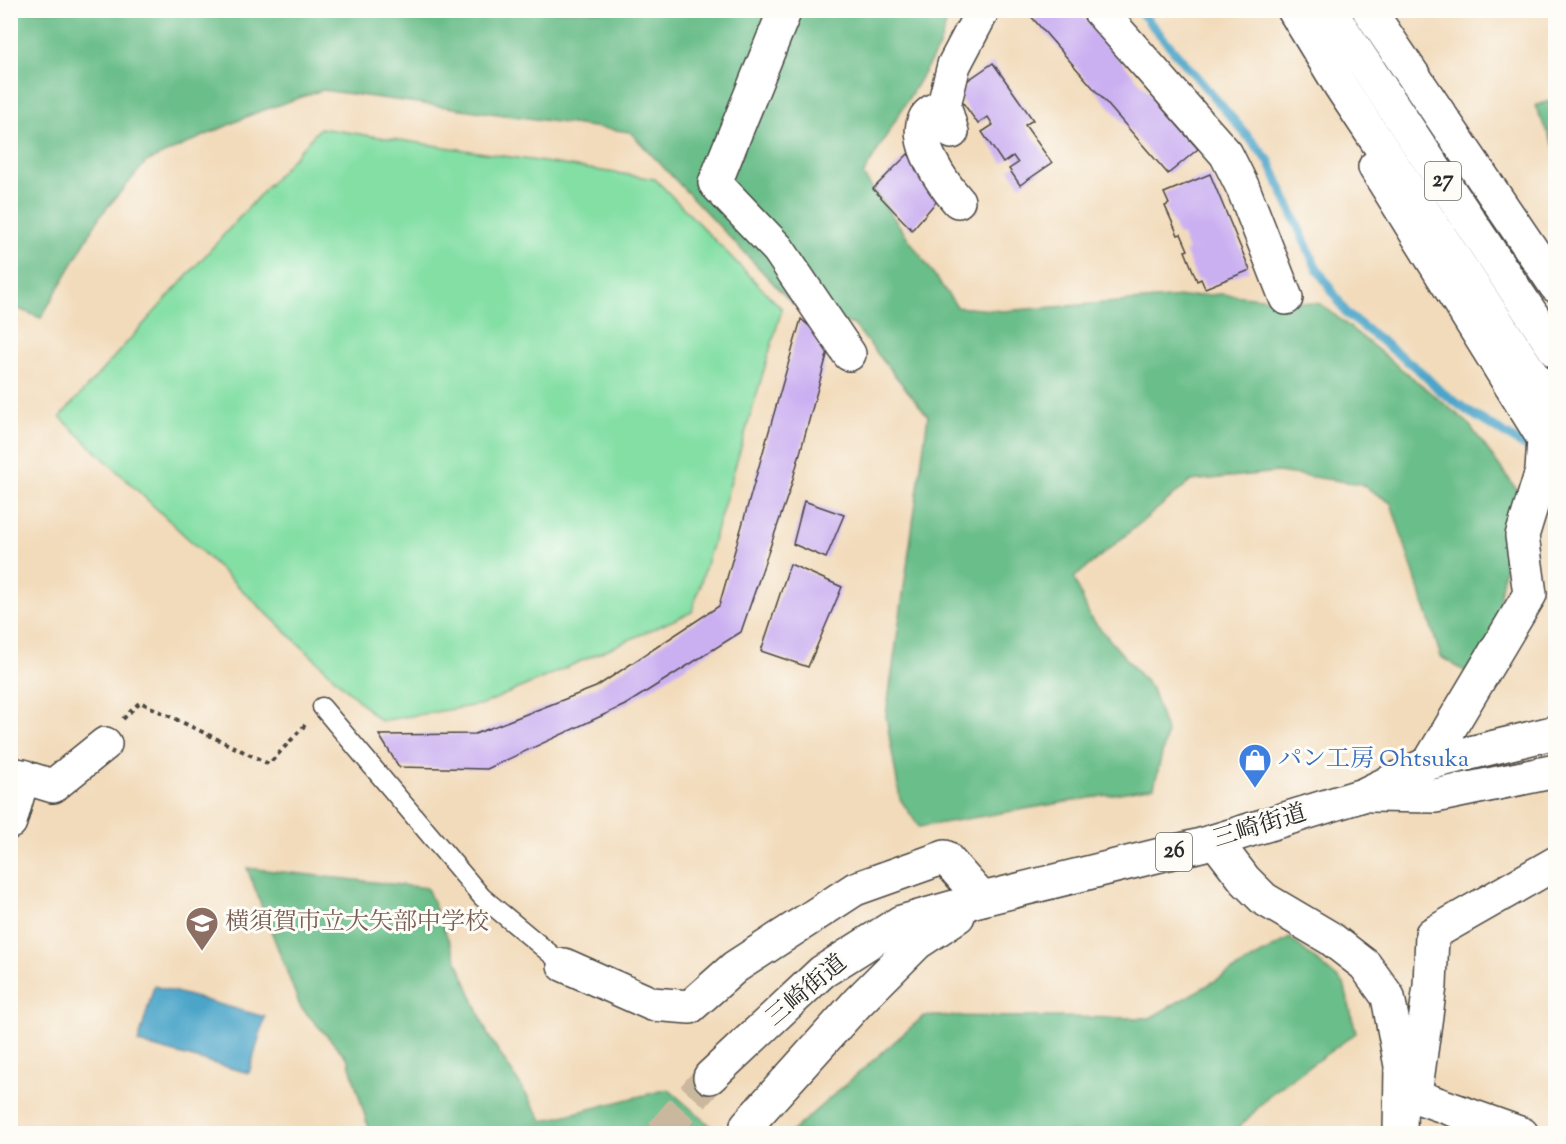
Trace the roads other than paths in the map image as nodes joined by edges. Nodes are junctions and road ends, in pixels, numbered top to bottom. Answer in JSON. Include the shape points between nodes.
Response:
{"nodes":[{"id":1,"x":785,"y":10,"type":"edge"},
{"id":2,"x":983,"y":10,"type":"edge"},
{"id":3,"x":1100,"y":10,"type":"edge"},
{"id":4,"x":1277,"y":10,"type":"edge"},
{"id":5,"x":1294,"y":10,"type":"edge"},
{"id":6,"x":1329,"y":10,"type":"edge"},
{"id":7,"x":1369,"y":10,"type":"edge"},
{"id":8,"x":958,"y":201,"type":"dead end"},
{"id":9,"x":1556,"y":286,"type":"edge"},
{"id":10,"x":1286,"y":298,"type":"dead end"},
{"id":11,"x":1556,"y":351,"type":"edge"},
{"id":12,"x":849,"y":354,"type":"dead end"},
{"id":13,"x":1556,"y":411,"type":"edge"},
{"id":14,"x":322,"y":707,"type":"road end"},
{"id":15,"x":1556,"y":732,"type":"edge"},
{"id":16,"x":105,"y":744,"type":"road end"},
{"id":17,"x":1429,"y":763,"type":"junction"},
{"id":18,"x":1556,"y":771,"type":"edge"},
{"id":19,"x":17,"y":775,"type":"edge"},
{"id":20,"x":1363,"y":795,"type":"junction"},
{"id":21,"x":10,"y":822,"type":"edge"},
{"id":22,"x":1215,"y":841,"type":"junction"},
{"id":23,"x":1556,"y":863,"type":"edge"},
{"id":24,"x":982,"y":899,"type":"junction"},
{"id":25,"x":564,"y":965,"type":"joint"},
{"id":26,"x":710,"y":1077,"type":"tunnel mouth"},
{"id":27,"x":1405,"y":1111,"type":"edge"},
{"id":28,"x":747,"y":1125,"type":"dead end"},
{"id":29,"x":1522,"y":1134,"type":"edge"}],
"edges":[{"from":1,"to":12,"type":"street","via":[[716,183],[778,249]]},
{"from":2,"to":8,"type":"street","via":[[954,65],[948,118],[925,117],[922,127],[922,137],[935,168]]},
{"from":3,"to":10,"type":"street","via":[[1226,154]]},
{"from":4,"to":17,"type":"street","via":[[1544,439],[1542,471],[1522,536],[1530,594]]},
{"from":5,"to":13,"type":"street"},
{"from":6,"to":11,"type":"street","number":"27"},
{"from":7,"to":9,"type":"street"},
{"from":14,"to":25,"type":"lane","via":[[482,897]]},
{"from":15,"to":17,"type":"street","name":"三崎街道","number":"26"},
{"from":16,"to":19,"type":"street","via":[[53,786]]},
{"from":17,"to":20,"type":"street","name":"三崎街道","number":"26"},
{"from":18,"to":20,"type":"street","name":"三崎街道","number":"26","via":[[1436,796]]},
{"from":19,"to":21,"type":"street"},
{"from":20,"to":22,"type":"street","name":"三崎街道","number":"26"},
{"from":22,"to":24,"type":"street","name":"三崎街道","number":"26"},
{"from":22,"to":27,"type":"street","via":[[1264,899],[1330,938],[1365,965],[1388,997]]},
{"from":23,"to":27,"type":"street","via":[[1432,934],[1430,986]]},
{"from":24,"to":25,"type":"street","via":[[945,857],[855,889],[735,967],[690,1006],[652,1004]]},
{"from":24,"to":26,"type":"street","name":"三崎街道","number":"26","via":[[902,922],[822,972]]},
{"from":24,"to":28,"type":"street","name":"三崎街道","number":"26","via":[[917,943]]},
{"from":27,"to":29,"type":"street"}]}
